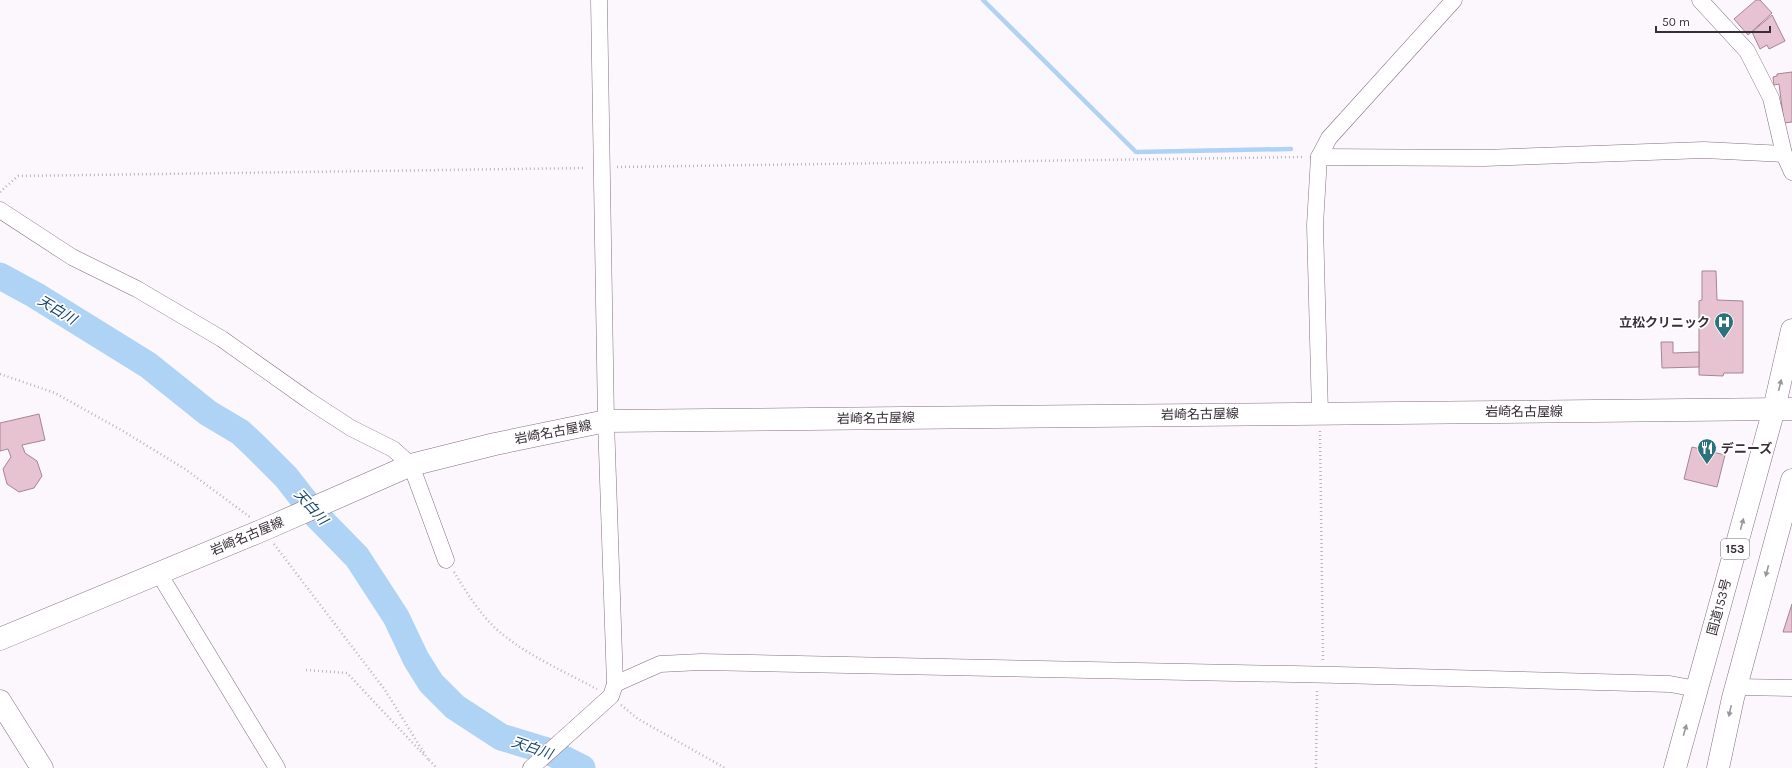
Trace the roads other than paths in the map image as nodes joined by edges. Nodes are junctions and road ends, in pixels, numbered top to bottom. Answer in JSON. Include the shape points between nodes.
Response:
{"nodes":[{"id":1,"x":599,"y":0,"type":"edge"},
{"id":2,"x":1454,"y":0,"type":"edge"},
{"id":3,"x":1700,"y":0,"type":"edge"},
{"id":4,"x":1786,"y":136,"type":"edge"},
{"id":5,"x":1784,"y":154,"type":"junction"},
{"id":6,"x":1319,"y":157,"type":"junction"},
{"id":7,"x":1792,"y":172,"type":"edge"},
{"id":8,"x":0,"y":210,"type":"edge"},
{"id":9,"x":1792,"y":330,"type":"edge"},
{"id":10,"x":1783,"y":409,"type":"edge"},
{"id":11,"x":1320,"y":413,"type":"junction"},
{"id":12,"x":606,"y":421,"type":"junction"},
{"id":13,"x":411,"y":465,"type":"junction"},
{"id":14,"x":1792,"y":480,"type":"edge"},
{"id":15,"x":446,"y":560,"type":"road end"},
{"id":16,"x":158,"y":572,"type":"junction"},
{"id":17,"x":0,"y":640,"type":"edge"},
{"id":18,"x":1736,"y":687,"type":"junction"},
{"id":19,"x":1792,"y":688,"type":"edge"},
{"id":20,"x":1697,"y":689,"type":"junction"},
{"id":21,"x":610,"y":694,"type":"junction"},
{"id":22,"x":0,"y":701,"type":"edge"},
{"id":23,"x":42,"y":768,"type":"edge"},
{"id":24,"x":277,"y":768,"type":"edge"},
{"id":25,"x":531,"y":768,"type":"edge"},
{"id":26,"x":1675,"y":768,"type":"edge"},
{"id":27,"x":1718,"y":768,"type":"edge"}],
"edges":[{"from":1,"to":12,"type":"street"},
{"from":2,"to":6,"type":"street","via":[[1329,138]]},
{"from":3,"to":4,"type":"street","via":[[1747,51],[1771,98]]},
{"from":4,"to":5,"type":"street"},
{"from":5,"to":6,"type":"street","via":[[1704,150],[1484,158]]},
{"from":5,"to":7,"type":"street"},
{"from":6,"to":11,"type":"street","via":[[1315,225]]},
{"from":8,"to":13,"type":"street","via":[[72,256],[137,289],[222,339],[345,424],[393,449]]},
{"from":10,"to":9,"type":"main road","name":"国道153号","number":"153","one_way":true},
{"from":10,"to":11,"type":"main road","name":"岩崎名古屋線"},
{"from":20,"to":10,"type":"main road","name":"国道153号","number":"153","one_way":true},
{"from":11,"to":12,"type":"main road","name":"岩崎名古屋線"},
{"from":12,"to":13,"type":"main road","name":"岩崎名古屋線","via":[[522,437]]},
{"from":12,"to":21,"type":"street"},
{"from":13,"to":15,"type":"street"},
{"from":13,"to":16,"type":"main road","name":"岩崎名古屋線","via":[[263,530]]},
{"from":14,"to":18,"type":"main road","one_way":true},
{"from":16,"to":17,"type":"main road","name":"岩崎名古屋線"},
{"from":16,"to":24,"type":"street"},
{"from":18,"to":19,"type":"street"},
{"from":18,"to":27,"type":"main road","one_way":true},
{"from":20,"to":21,"type":"street","via":[[1670,684],[700,662],[660,664]]},
{"from":26,"to":20,"type":"main road","name":"国道153号","number":"153","one_way":true},
{"from":21,"to":25,"type":"street"},
{"from":22,"to":23,"type":"main road"}]}
